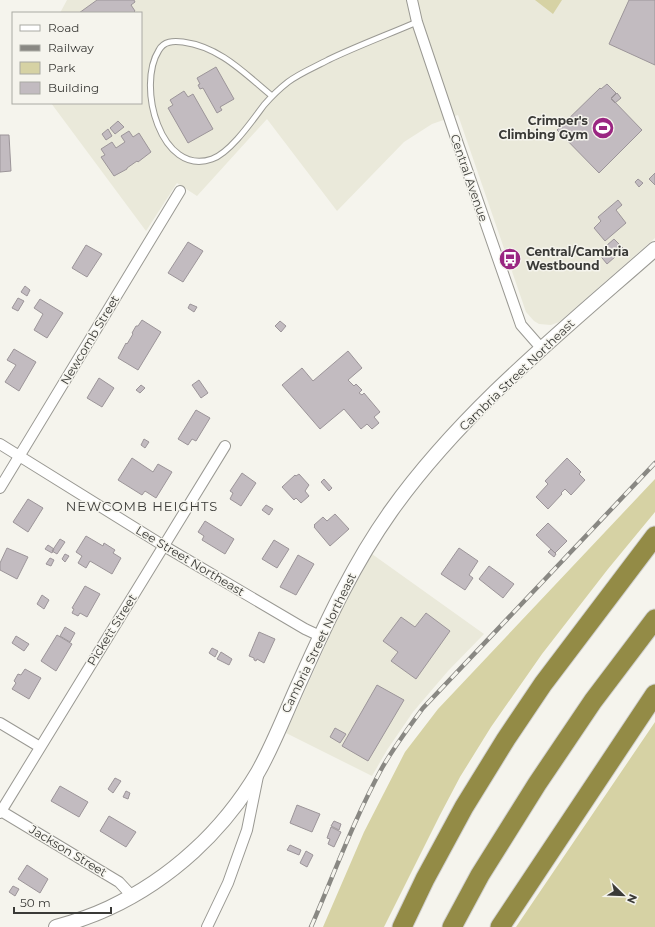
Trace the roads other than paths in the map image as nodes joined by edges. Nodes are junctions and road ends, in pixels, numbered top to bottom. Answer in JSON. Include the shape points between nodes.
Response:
{"nodes":[{"id":1,"x":412,"y":0,"type":"edge"},
{"id":2,"x":417,"y":22,"type":"junction"},
{"id":3,"x":272,"y":96,"type":"junction"},
{"id":4,"x":180,"y":191,"type":"dead end"},
{"id":5,"x":655,"y":249,"type":"edge"},
{"id":6,"x":542,"y":348,"type":"junction"},
{"id":7,"x":0,"y":444,"type":"edge"},
{"id":8,"x":225,"y":446,"type":"dead end"},
{"id":9,"x":20,"y":456,"type":"junction"},
{"id":10,"x":0,"y":488,"type":"edge"},
{"id":11,"x":655,"y":536,"type":"edge"},
{"id":12,"x":164,"y":546,"type":"junction"},
{"id":13,"x":655,"y":550,"type":"edge"},
{"id":14,"x":600,"y":609,"type":"junction"},
{"id":15,"x":655,"y":619,"type":"edge"},
{"id":16,"x":320,"y":636,"type":"junction"},
{"id":17,"x":655,"y":694,"type":"edge"},
{"id":18,"x":0,"y":723,"type":"edge"},
{"id":19,"x":40,"y":747,"type":"junction"},
{"id":20,"x":259,"y":770,"type":"junction"},
{"id":21,"x":1,"y":812,"type":"edge"},
{"id":22,"x":132,"y":896,"type":"junction"},
{"id":23,"x":56,"y":927,"type":"edge"},
{"id":24,"x":207,"y":927,"type":"edge"},
{"id":25,"x":402,"y":927,"type":"edge"},
{"id":26,"x":452,"y":927,"type":"edge"},
{"id":27,"x":500,"y":927,"type":"edge"}],
"edges":[{"from":1,"to":2,"type":"street","name":"Central Avenue"},
{"from":2,"to":3,"type":"lane","via":[[321,64],[290,81]]},
{"from":2,"to":6,"type":"street","name":"Central Avenue","via":[[521,325]]},
{"from":3,"to":3,"type":"lane","via":[[221,154],[205,161],[188,160],[180,155],[160,130],[151,104],[150,76],[155,57],[162,45],[174,42],[188,43],[220,54]]},
{"from":4,"to":9,"type":"street","name":"Newcomb Street"},
{"from":5,"to":6,"type":"main road","name":"Cambria Street Northeast"},
{"from":6,"to":16,"type":"main road","name":"Cambria Street Northeast","via":[[452,437],[391,511],[357,566]]},
{"from":7,"to":9,"type":"street","name":"Lee Street Northeast"},
{"from":8,"to":12,"type":"street","name":"Pickett Street"},
{"from":9,"to":10,"type":"street","name":"Newcomb Street"},
{"from":9,"to":12,"type":"street","name":"Lee Street Northeast"},
{"from":11,"to":14,"type":"highway"},
{"from":12,"to":16,"type":"street","name":"Lee Street Northeast"},
{"from":12,"to":19,"type":"street","name":"Pickett Street"},
{"from":13,"to":14,"type":"highway"},
{"from":14,"to":25,"type":"highway","via":[[543,684],[468,800]]},
{"from":15,"to":26,"type":"highway","via":[[537,784],[480,875]]},
{"from":16,"to":20,"type":"main road","name":"Cambria Street Northeast"},
{"from":17,"to":27,"type":"highway"},
{"from":18,"to":19,"type":"street"},
{"from":19,"to":21,"type":"street","name":"Pickett Street"},
{"from":20,"to":22,"type":"main road","name":"Cambria Street Northeast","via":[[233,809],[199,847],[166,875]]},
{"from":20,"to":24,"type":"street","via":[[247,830],[228,883]]},
{"from":21,"to":22,"type":"street","name":"Jackson Street","via":[[119,882]]},
{"from":22,"to":23,"type":"main road","name":"Cambria Street Northeast","via":[[108,908]]}]}
